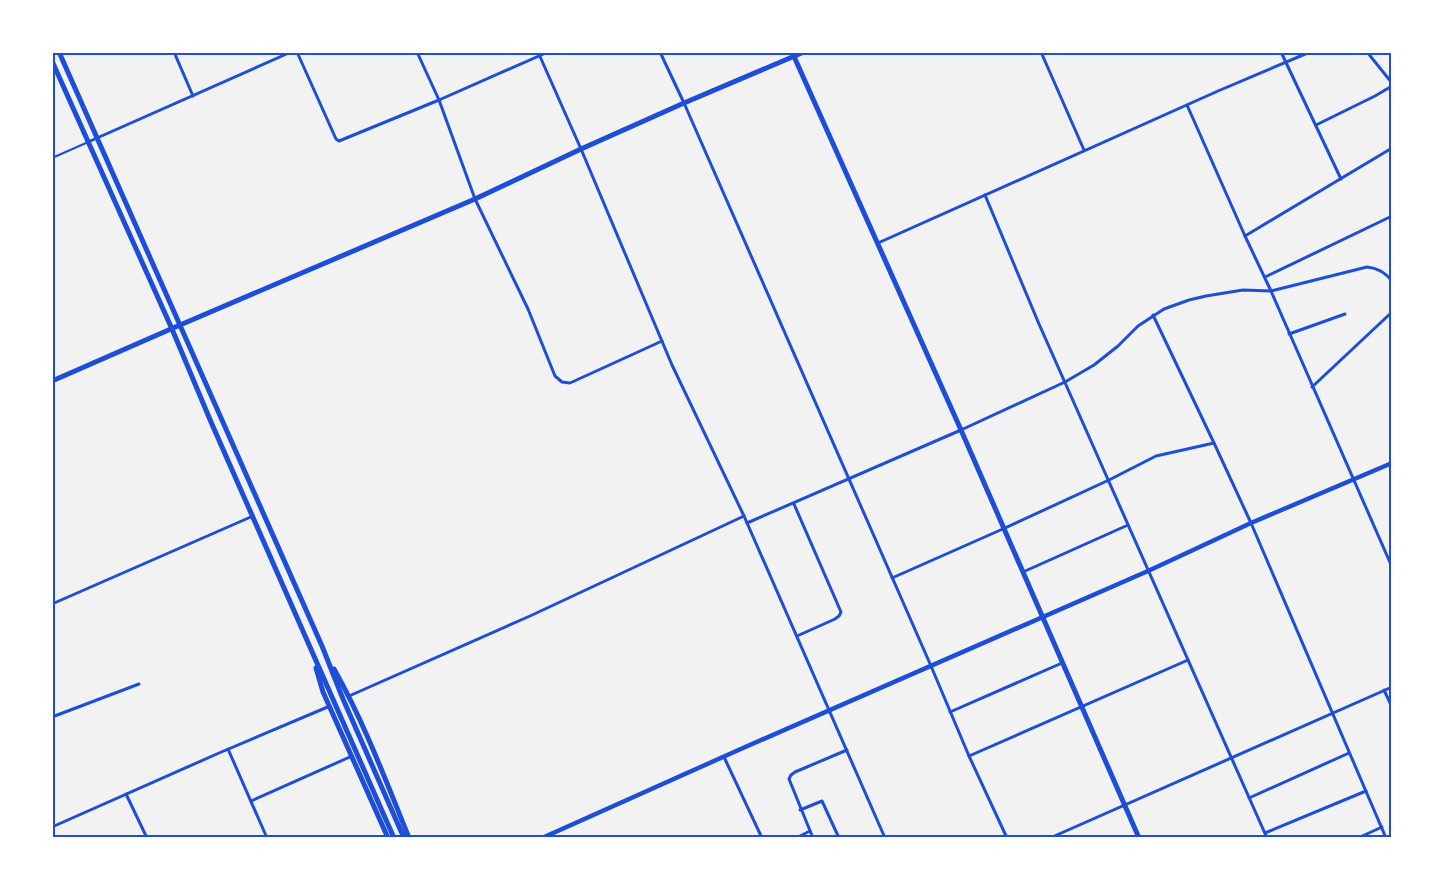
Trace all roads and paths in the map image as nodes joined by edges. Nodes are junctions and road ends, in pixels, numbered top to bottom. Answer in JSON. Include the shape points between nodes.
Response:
{"nodes":[{"id":1,"x":59,"y":52,"type":"edge"},
{"id":2,"x":174,"y":52,"type":"edge"},
{"id":3,"x":290,"y":52,"type":"edge"},
{"id":4,"x":297,"y":52,"type":"edge"},
{"id":5,"x":417,"y":52,"type":"edge"},
{"id":6,"x":548,"y":52,"type":"edge"},
{"id":7,"x":660,"y":52,"type":"edge"},
{"id":8,"x":804,"y":52,"type":"edge"},
{"id":9,"x":1041,"y":52,"type":"edge"},
{"id":10,"x":1281,"y":52,"type":"edge"},
{"id":11,"x":1310,"y":52,"type":"edge"},
{"id":12,"x":1367,"y":52,"type":"edge"},
{"id":13,"x":539,"y":54,"type":"edge"},
{"id":14,"x":793,"y":55,"type":"edge"},
{"id":15,"x":52,"y":61,"type":"edge"},
{"id":16,"x":1286,"y":62,"type":"junction"},
{"id":17,"x":1392,"y":84,"type":"edge"},
{"id":18,"x":193,"y":96,"type":"junction"},
{"id":19,"x":439,"y":100,"type":"junction"},
{"id":20,"x":684,"y":103,"type":"junction"},
{"id":21,"x":1187,"y":105,"type":"junction"},
{"id":22,"x":1316,"y":125,"type":"junction"},
{"id":23,"x":97,"y":138,"type":"junction"},
{"id":24,"x":88,"y":142,"type":"junction"},
{"id":25,"x":1392,"y":148,"type":"edge"},
{"id":26,"x":581,"y":149,"type":"junction"},
{"id":27,"x":1084,"y":150,"type":"junction"},
{"id":28,"x":52,"y":158,"type":"edge"},
{"id":29,"x":1341,"y":179,"type":"junction"},
{"id":30,"x":985,"y":195,"type":"junction"},
{"id":31,"x":476,"y":199,"type":"junction"},
{"id":32,"x":1392,"y":216,"type":"edge"},
{"id":33,"x":1245,"y":236,"type":"junction"},
{"id":34,"x":877,"y":243,"type":"junction"},
{"id":35,"x":1264,"y":277,"type":"junction"},
{"id":36,"x":1391,"y":280,"type":"edge"},
{"id":37,"x":1271,"y":291,"type":"junction"},
{"id":38,"x":1392,"y":312,"type":"edge"},
{"id":39,"x":1345,"y":314,"type":"dead end"},
{"id":40,"x":1153,"y":315,"type":"junction"},
{"id":41,"x":180,"y":325,"type":"junction"},
{"id":42,"x":172,"y":329,"type":"junction"},
{"id":43,"x":1289,"y":334,"type":"junction"},
{"id":44,"x":662,"y":341,"type":"junction"},
{"id":45,"x":52,"y":381,"type":"edge"},
{"id":46,"x":1065,"y":382,"type":"junction"},
{"id":47,"x":1312,"y":387,"type":"junction"},
{"id":48,"x":961,"y":430,"type":"junction"},
{"id":49,"x":1214,"y":442,"type":"junction"},
{"id":50,"x":1392,"y":464,"type":"edge"},
{"id":51,"x":849,"y":480,"type":"junction"},
{"id":52,"x":1109,"y":480,"type":"junction"},
{"id":53,"x":1353,"y":480,"type":"junction"},
{"id":54,"x":794,"y":504,"type":"junction"},
{"id":55,"x":253,"y":516,"type":"junction"},
{"id":56,"x":744,"y":516,"type":"junction"},
{"id":57,"x":747,"y":523,"type":"junction"},
{"id":58,"x":1251,"y":523,"type":"junction"},
{"id":59,"x":1128,"y":525,"type":"junction"},
{"id":60,"x":1004,"y":528,"type":"junction"},
{"id":61,"x":1392,"y":567,"type":"edge"},
{"id":62,"x":1148,"y":571,"type":"junction"},
{"id":63,"x":1023,"y":572,"type":"junction"},
{"id":64,"x":892,"y":578,"type":"junction"},
{"id":65,"x":52,"y":604,"type":"edge"},
{"id":66,"x":1042,"y":617,"type":"junction"},
{"id":67,"x":797,"y":636,"type":"junction"},
{"id":68,"x":322,"y":646,"type":"junction"},
{"id":69,"x":312,"y":650,"type":"junction"},
{"id":70,"x":1188,"y":660,"type":"junction"},
{"id":71,"x":1062,"y":662,"type":"junction"},
{"id":72,"x":931,"y":666,"type":"junction"},
{"id":73,"x":139,"y":684,"type":"dead end"},
{"id":74,"x":1392,"y":687,"type":"edge"},
{"id":75,"x":1384,"y":690,"type":"junction"},
{"id":76,"x":349,"y":696,"type":"junction"},
{"id":77,"x":330,"y":706,"type":"junction"},
{"id":78,"x":1082,"y":706,"type":"junction"},
{"id":79,"x":1392,"y":707,"type":"edge"},
{"id":80,"x":829,"y":710,"type":"junction"},
{"id":81,"x":950,"y":712,"type":"junction"},
{"id":82,"x":1332,"y":713,"type":"junction"},
{"id":83,"x":52,"y":717,"type":"edge"},
{"id":84,"x":228,"y":750,"type":"junction"},
{"id":85,"x":847,"y":750,"type":"junction"},
{"id":86,"x":1349,"y":753,"type":"junction"},
{"id":87,"x":352,"y":756,"type":"junction"},
{"id":88,"x":724,"y":756,"type":"junction"},
{"id":89,"x":970,"y":756,"type":"junction"},
{"id":90,"x":1231,"y":758,"type":"junction"},
{"id":91,"x":1366,"y":791,"type":"junction"},
{"id":92,"x":126,"y":794,"type":"junction"},
{"id":93,"x":1249,"y":798,"type":"junction"},
{"id":94,"x":250,"y":801,"type":"junction"},
{"id":95,"x":1125,"y":804,"type":"junction"},
{"id":96,"x":800,"y":810,"type":"junction"},
{"id":97,"x":52,"y":827,"type":"edge"},
{"id":98,"x":1382,"y":827,"type":"junction"},
{"id":99,"x":810,"y":831,"type":"junction"},
{"id":100,"x":1265,"y":833,"type":"junction"},
{"id":101,"x":147,"y":838,"type":"edge"},
{"id":102,"x":267,"y":838,"type":"edge"},
{"id":103,"x":388,"y":838,"type":"edge"},
{"id":104,"x":394,"y":838,"type":"edge"},
{"id":105,"x":404,"y":838,"type":"edge"},
{"id":106,"x":409,"y":838,"type":"edge"},
{"id":107,"x":542,"y":838,"type":"edge"},
{"id":108,"x":762,"y":838,"type":"edge"},
{"id":109,"x":796,"y":838,"type":"edge"},
{"id":110,"x":812,"y":838,"type":"edge"},
{"id":111,"x":839,"y":838,"type":"edge"},
{"id":112,"x":885,"y":838,"type":"edge"},
{"id":113,"x":1007,"y":838,"type":"edge"},
{"id":114,"x":1050,"y":838,"type":"edge"},
{"id":115,"x":1139,"y":838,"type":"edge"},
{"id":116,"x":1267,"y":838,"type":"edge"},
{"id":117,"x":1358,"y":838,"type":"edge"},
{"id":118,"x":1386,"y":838,"type":"edge"}],
"edges":[{"from":1,"to":23,"type":"main road"},
{"from":2,"to":18,"type":"street"},
{"from":3,"to":18,"type":"street"},
{"from":4,"to":19,"type":"street","via":[[337,141]]},
{"from":5,"to":19,"type":"street"},
{"from":6,"to":13,"type":"street"},
{"from":7,"to":20,"type":"street"},
{"from":8,"to":14,"type":"main road"},
{"from":9,"to":27,"type":"street"},
{"from":10,"to":16,"type":"street"},
{"from":11,"to":16,"type":"street"},
{"from":12,"to":17,"type":"street"},
{"from":13,"to":19,"type":"street"},
{"from":13,"to":26,"type":"street"},
{"from":14,"to":20,"type":"main road"},
{"from":14,"to":34,"type":"main road"},
{"from":15,"to":24,"type":"main road"},
{"from":16,"to":21,"type":"street"},
{"from":16,"to":22,"type":"street"},
{"from":17,"to":22,"type":"street"},
{"from":18,"to":23,"type":"street"},
{"from":19,"to":31,"type":"street"},
{"from":20,"to":26,"type":"main road"},
{"from":20,"to":51,"type":"street"},
{"from":21,"to":27,"type":"street"},
{"from":21,"to":33,"type":"street"},
{"from":22,"to":29,"type":"street"},
{"from":23,"to":24,"type":"street"},
{"from":23,"to":41,"type":"main road"},
{"from":24,"to":28,"type":"lane"},
{"from":24,"to":42,"type":"main road"},
{"from":25,"to":29,"type":"street"},
{"from":26,"to":31,"type":"main road"},
{"from":26,"to":44,"type":"street"},
{"from":27,"to":30,"type":"street"},
{"from":29,"to":33,"type":"street"},
{"from":30,"to":34,"type":"street"},
{"from":30,"to":46,"type":"street"},
{"from":31,"to":41,"type":"main road"},
{"from":31,"to":44,"type":"street","via":[[556,376],[562,382],[570,382]]},
{"from":32,"to":35,"type":"street"},
{"from":33,"to":35,"type":"street"},
{"from":34,"to":48,"type":"main road"},
{"from":35,"to":37,"type":"street"},
{"from":36,"to":37,"type":"street","via":[[1376,267],[1368,267]]},
{"from":37,"to":40,"type":"street","via":[[1243,290],[1206,296]]},
{"from":37,"to":43,"type":"street"},
{"from":38,"to":47,"type":"street"},
{"from":39,"to":43,"type":"street"},
{"from":40,"to":46,"type":"street","via":[[1094,365]]},
{"from":40,"to":49,"type":"street"},
{"from":41,"to":42,"type":"main road"},
{"from":41,"to":68,"type":"main road"},
{"from":42,"to":45,"type":"main road"},
{"from":42,"to":55,"type":"main road"},
{"from":43,"to":47,"type":"street"},
{"from":44,"to":56,"type":"street"},
{"from":46,"to":48,"type":"street"},
{"from":46,"to":52,"type":"street"},
{"from":47,"to":53,"type":"street"},
{"from":48,"to":51,"type":"street"},
{"from":48,"to":60,"type":"main road"},
{"from":49,"to":52,"type":"street","via":[[1156,456]]},
{"from":49,"to":58,"type":"street"},
{"from":50,"to":53,"type":"street"},
{"from":51,"to":54,"type":"street"},
{"from":51,"to":64,"type":"street"},
{"from":52,"to":59,"type":"street"},
{"from":52,"to":60,"type":"street"},
{"from":53,"to":58,"type":"street"},
{"from":53,"to":61,"type":"street"},
{"from":54,"to":57,"type":"street"},
{"from":54,"to":67,"type":"street","via":[[841,612],[835,620]]},
{"from":55,"to":65,"type":"street"},
{"from":55,"to":69,"type":"main road"},
{"from":56,"to":57,"type":"street"},
{"from":56,"to":76,"type":"street"},
{"from":57,"to":67,"type":"street"},
{"from":58,"to":62,"type":"street"},
{"from":58,"to":82,"type":"street"},
{"from":59,"to":62,"type":"street"},
{"from":59,"to":63,"type":"street"},
{"from":60,"to":63,"type":"main road"},
{"from":60,"to":64,"type":"street"},
{"from":62,"to":66,"type":"street"},
{"from":62,"to":70,"type":"street"},
{"from":63,"to":66,"type":"main road"},
{"from":64,"to":72,"type":"street"},
{"from":66,"to":71,"type":"main road"},
{"from":66,"to":72,"type":"street"},
{"from":67,"to":80,"type":"street"},
{"from":68,"to":76,"type":"main road"},
{"from":68,"to":105,"type":"main road"},
{"from":69,"to":77,"type":"main road"},
{"from":69,"to":104,"type":"main road"},
{"from":70,"to":78,"type":"street"},
{"from":70,"to":90,"type":"street"},
{"from":71,"to":78,"type":"main road"},
{"from":71,"to":81,"type":"street"},
{"from":72,"to":80,"type":"street"},
{"from":72,"to":81,"type":"street"},
{"from":73,"to":83,"type":"street"},
{"from":74,"to":75,"type":"street"},
{"from":75,"to":79,"type":"street"},
{"from":75,"to":82,"type":"street"},
{"from":76,"to":106,"type":"main road"},
{"from":77,"to":84,"type":"street"},
{"from":77,"to":87,"type":"main road"},
{"from":78,"to":89,"type":"street"},
{"from":78,"to":95,"type":"main road"},
{"from":80,"to":85,"type":"street"},
{"from":80,"to":88,"type":"street"},
{"from":81,"to":89,"type":"street"},
{"from":82,"to":86,"type":"street"},
{"from":82,"to":90,"type":"street"},
{"from":84,"to":92,"type":"street"},
{"from":84,"to":94,"type":"street"},
{"from":85,"to":96,"type":"street","via":[[791,775],[789,779]]},
{"from":85,"to":112,"type":"street"},
{"from":86,"to":91,"type":"street"},
{"from":86,"to":93,"type":"street"},
{"from":87,"to":94,"type":"street"},
{"from":87,"to":103,"type":"main road"},
{"from":88,"to":107,"type":"street"},
{"from":88,"to":108,"type":"street"},
{"from":89,"to":113,"type":"street"},
{"from":90,"to":93,"type":"street"},
{"from":90,"to":95,"type":"street"},
{"from":91,"to":98,"type":"street"},
{"from":91,"to":100,"type":"street"},
{"from":92,"to":97,"type":"street"},
{"from":92,"to":101,"type":"street"},
{"from":93,"to":100,"type":"street"},
{"from":94,"to":102,"type":"street"},
{"from":95,"to":114,"type":"street"},
{"from":95,"to":115,"type":"main road"},
{"from":96,"to":99,"type":"street"},
{"from":96,"to":111,"type":"street","via":[[822,801]]},
{"from":98,"to":117,"type":"street"},
{"from":98,"to":118,"type":"street"},
{"from":99,"to":109,"type":"street"},
{"from":99,"to":110,"type":"street"},
{"from":100,"to":116,"type":"street"}]}
